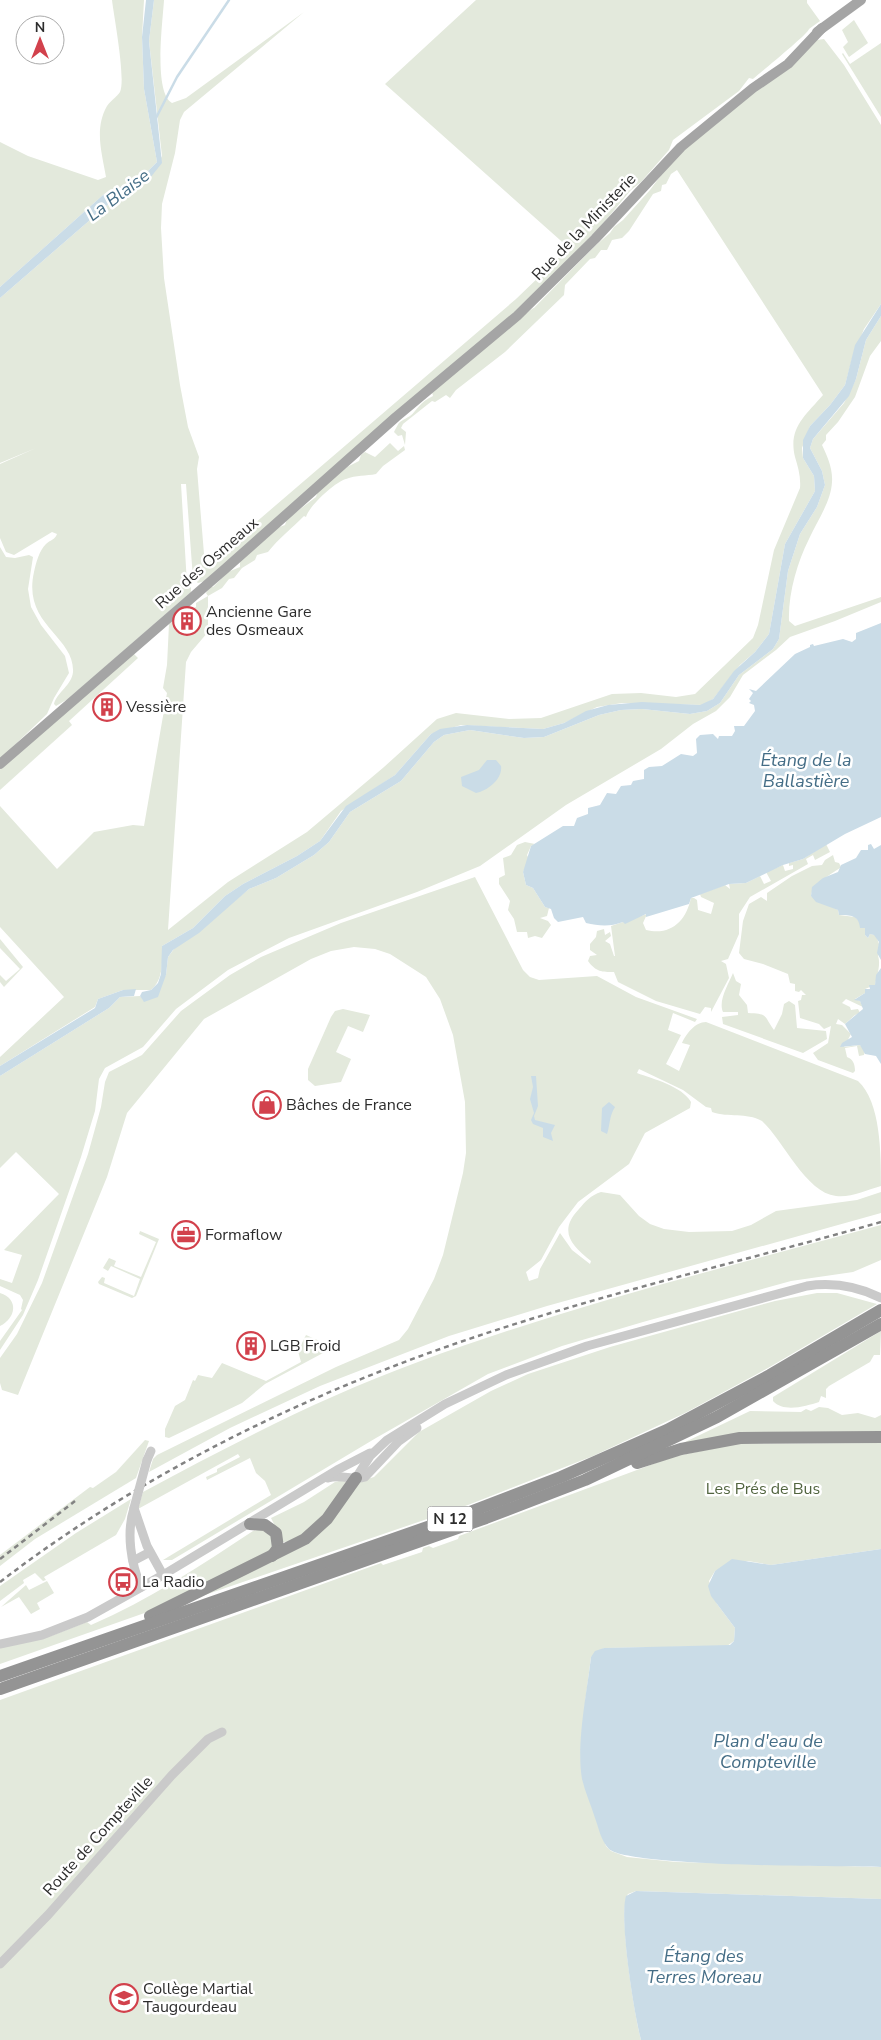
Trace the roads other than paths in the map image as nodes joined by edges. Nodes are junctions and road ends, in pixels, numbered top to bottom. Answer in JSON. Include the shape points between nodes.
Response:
{"nodes":[{"id":1,"x":861,"y":0,"type":"edge"},
{"id":2,"x":434,"y":385,"type":"joint"},
{"id":3,"x":0,"y":764,"type":"edge"},
{"id":4,"x":881,"y":1298,"type":"edge"},
{"id":5,"x":881,"y":1310,"type":"edge"},
{"id":6,"x":876,"y":1322,"type":"edge"},
{"id":7,"x":498,"y":1379,"type":"junction"},
{"id":8,"x":881,"y":1438,"type":"edge"},
{"id":9,"x":375,"y":1451,"type":"junction"},
{"id":10,"x":151,"y":1452,"type":"dead end"},
{"id":11,"x":628,"y":1461,"type":"junction"},
{"id":12,"x":325,"y":1478,"type":"junction"},
{"id":13,"x":356,"y":1478,"type":"junction"},
{"id":14,"x":134,"y":1508,"type":"junction"},
{"id":15,"x":250,"y":1524,"type":"junction"},
{"id":16,"x":150,"y":1552,"type":"junction"},
{"id":17,"x":272,"y":1556,"type":"junction"},
{"id":18,"x":133,"y":1561,"type":"junction"},
{"id":19,"x":163,"y":1575,"type":"junction"},
{"id":20,"x":141,"y":1587,"type":"junction"},
{"id":21,"x":0,"y":1644,"type":"edge"},
{"id":22,"x":6,"y":1675,"type":"edge"},
{"id":23,"x":0,"y":1689,"type":"edge"},
{"id":24,"x":222,"y":1732,"type":"dead end"},
{"id":25,"x":0,"y":1964,"type":"edge"}],
"edges":[{"from":1,"to":2,"type":"main road","name":"Rue de la Ministerie","via":[[822,28],[794,60],[753,88],[680,147],[536,298]]},
{"from":2,"to":3,"type":"main road","name":"Rue des Osmeaux"},
{"from":4,"to":7,"type":"street","via":[[838,1284],[794,1288],[588,1346]]},
{"from":5,"to":6,"type":"highway","number":"N 12"},
{"from":6,"to":11,"type":"highway","number":"N 12","via":[[733,1408]]},
{"from":6,"to":22,"type":"highway","number":"N 12","via":[[667,1430],[561,1477],[462,1515]]},
{"from":7,"to":9,"type":"street","via":[[437,1409],[398,1432]]},
{"from":7,"to":13,"type":"street","via":[[410,1432],[367,1475]]},
{"from":8,"to":11,"type":"highway","via":[[740,1438],[681,1449],[638,1464]]},
{"from":9,"to":12,"type":"street"},
{"from":9,"to":13,"type":"street"},
{"from":10,"to":14,"type":"street","bridge":true},
{"from":11,"to":23,"type":"highway","number":"N 12","via":[[495,1515]]},
{"from":12,"to":13,"type":"street","via":[[340,1475]]},
{"from":12,"to":15,"type":"street"},
{"from":13,"to":17,"type":"highway","via":[[320,1527],[305,1539]]},
{"from":14,"to":16,"type":"street"},
{"from":14,"to":18,"type":"street","via":[[130,1524]]},
{"from":15,"to":17,"type":"highway","via":[[265,1525],[276,1533],[278,1548]]},
{"from":15,"to":19,"type":"street"},
{"from":16,"to":18,"type":"street"},
{"from":16,"to":19,"type":"street"},
{"from":17,"to":22,"type":"highway","via":[[158,1613]]},
{"from":18,"to":20,"type":"street"},
{"from":19,"to":20,"type":"street"},
{"from":20,"to":21,"type":"street","via":[[76,1623],[28,1639]]},
{"from":24,"to":25,"type":"street","name":"Route de Compteville","via":[[208,1739],[172,1775],[48,1915]]}]}
